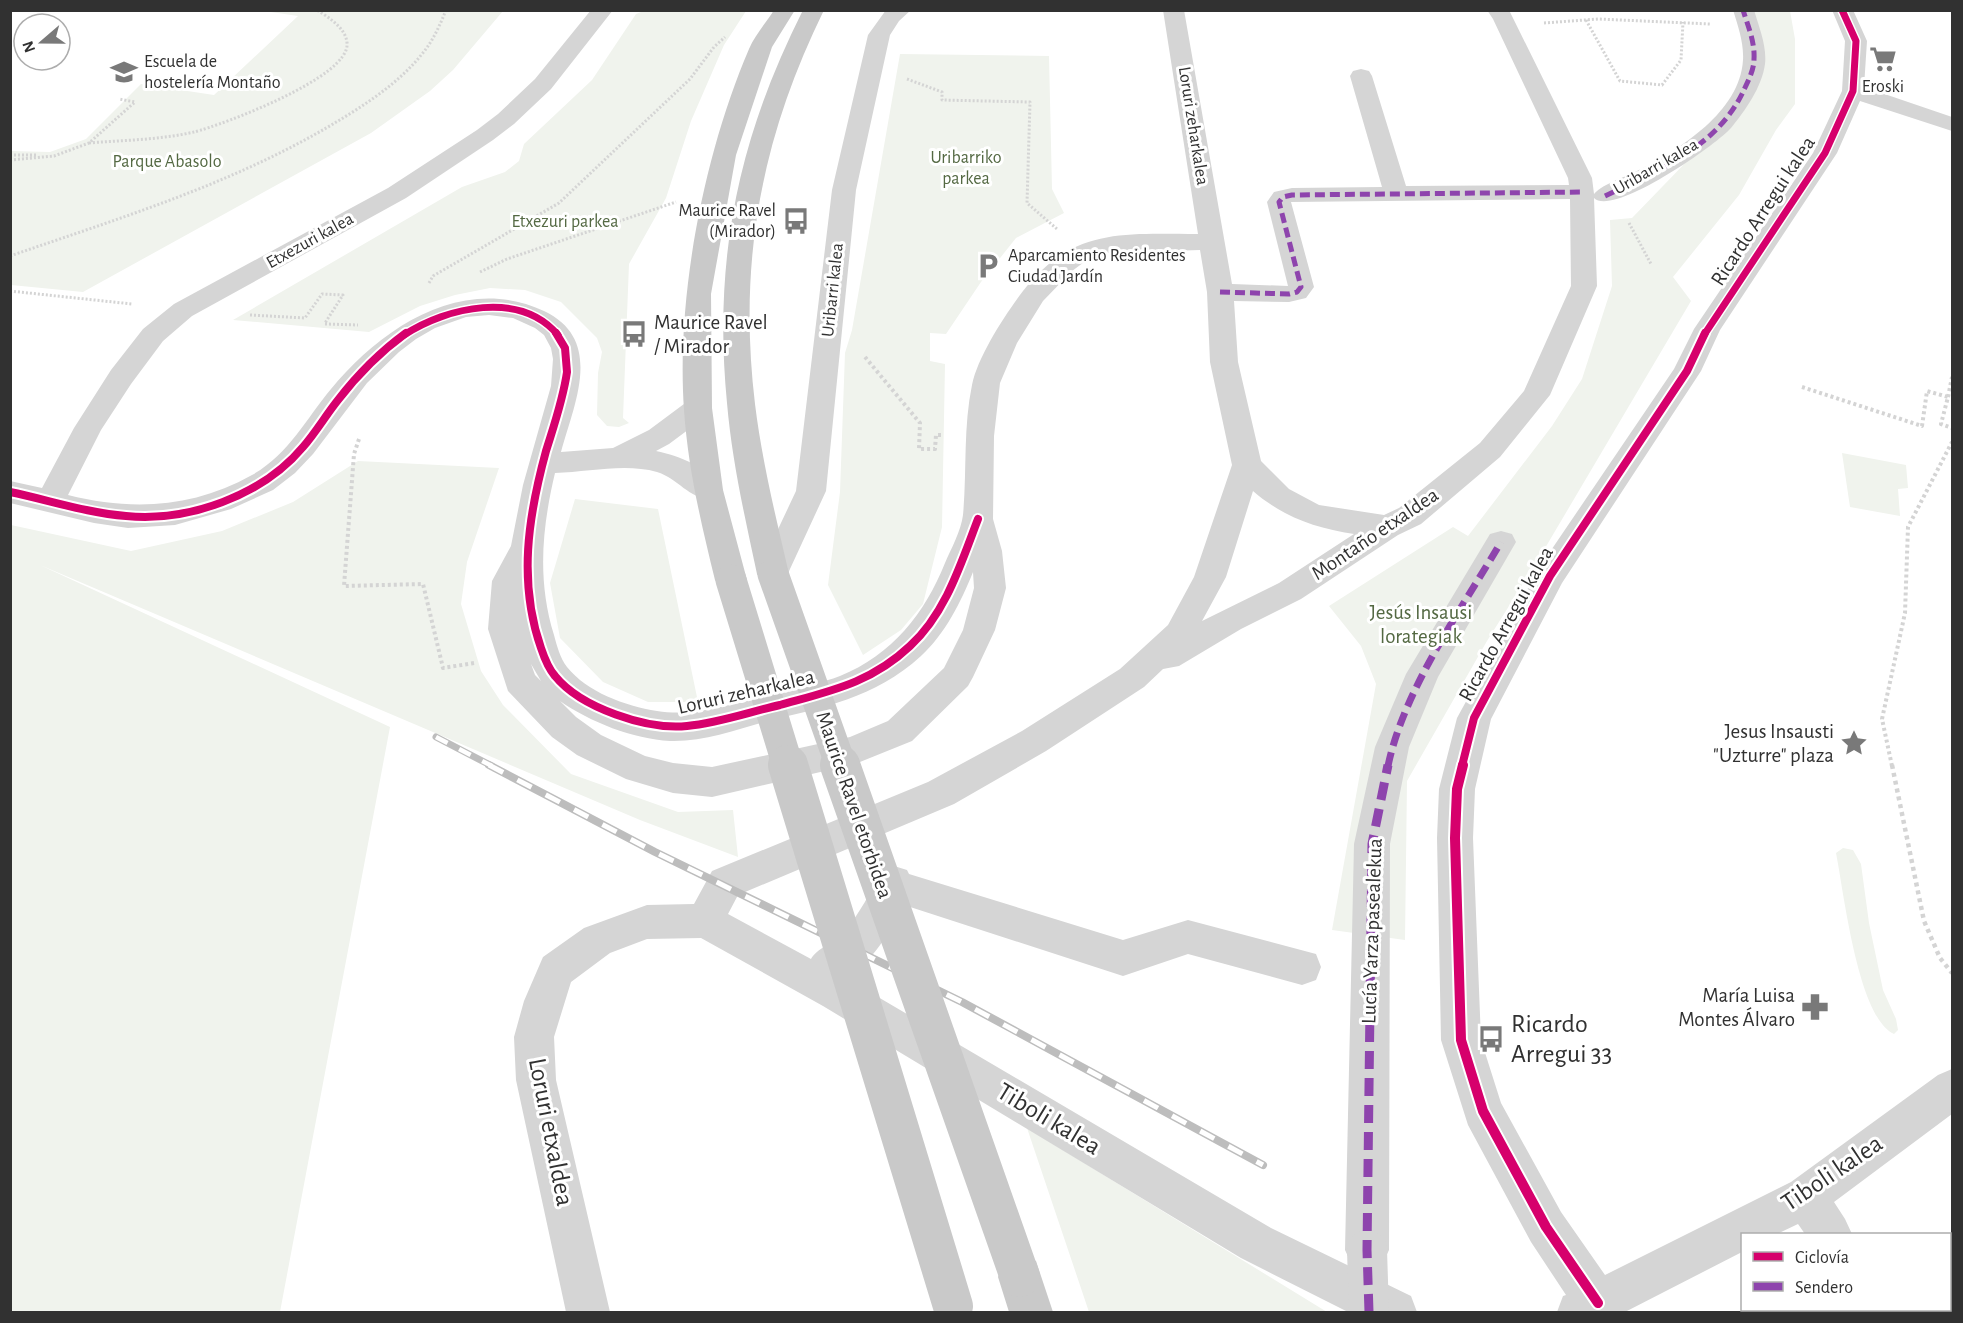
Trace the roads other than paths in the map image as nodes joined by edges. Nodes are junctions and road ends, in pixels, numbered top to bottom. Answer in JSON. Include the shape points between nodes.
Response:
{"nodes":[{"id":1,"x":603,"y":10,"type":"edge"},
{"id":2,"x":785,"y":10,"type":"edge"},
{"id":3,"x":814,"y":10,"type":"edge"},
{"id":4,"x":901,"y":10,"type":"edge"},
{"id":5,"x":1173,"y":10,"type":"edge"},
{"id":6,"x":1497,"y":10,"type":"edge"},
{"id":7,"x":1842,"y":10,"type":"edge"},
{"id":8,"x":1746,"y":19,"type":"edge"},
{"id":9,"x":1361,"y":76,"type":"dead end"},
{"id":10,"x":1853,"y":91,"type":"junction"},
{"id":11,"x":1953,"y":124,"type":"edge"},
{"id":12,"x":1396,"y":194,"type":"junction"},
{"id":13,"x":1594,"y":194,"type":"junction"},
{"id":14,"x":1212,"y":242,"type":"junction"},
{"id":15,"x":1220,"y":292,"type":"junction"},
{"id":16,"x":698,"y":408,"type":"junction"},
{"id":17,"x":620,"y":457,"type":"junction"},
{"id":18,"x":543,"y":463,"type":"junction"},
{"id":19,"x":1247,"y":465,"type":"junction"},
{"id":20,"x":708,"y":489,"type":"junction"},
{"id":21,"x":10,"y":492,"type":"edge"},
{"id":22,"x":51,"y":500,"type":"junction"},
{"id":23,"x":978,"y":519,"type":"junction"},
{"id":24,"x":1387,"y":527,"type":"junction"},
{"id":25,"x":1501,"y":542,"type":"dead end"},
{"id":26,"x":526,"y":546,"type":"junction"},
{"id":27,"x":772,"y":574,"type":"junction"},
{"id":28,"x":1132,"y":678,"type":"junction"},
{"id":29,"x":879,"y":820,"type":"junction"},
{"id":30,"x":895,"y":886,"type":"junction"},
{"id":31,"x":705,"y":921,"type":"junction"},
{"id":32,"x":1302,"y":967,"type":"dead end"},
{"id":33,"x":797,"y":972,"type":"junction"},
{"id":34,"x":1953,"y":1089,"type":"edge"},
{"id":35,"x":1806,"y":1197,"type":"junction"},
{"id":36,"x":1829,"y":1233,"type":"edge"},
{"id":37,"x":1588,"y":1308,"type":"edge"},
{"id":38,"x":588,"y":1312,"type":"edge"},
{"id":39,"x":955,"y":1312,"type":"edge"},
{"id":40,"x":1031,"y":1312,"type":"edge"},
{"id":41,"x":1370,"y":1312,"type":"edge"},
{"id":42,"x":1395,"y":1312,"type":"edge"}],
"edges":[{"from":1,"to":22,"type":"street","name":"Etxezuri kalea","via":[[543,84],[485,135],[397,193],[183,310],[153,335],[88,428]]},
{"from":2,"to":16,"type":"main road","via":[[761,47],[724,155],[698,294]]},
{"from":3,"to":27,"type":"main road","name":"Maurice Ravel etorbidea","via":[[789,57],[753,161],[736,297],[741,412]]},
{"from":4,"to":27,"type":"street","name":"Uribarri kalea","via":[[879,35],[844,190],[811,491]]},
{"from":5,"to":14,"type":"street","name":"Loruri zeharkalea"},
{"from":6,"to":13,"type":"street","name":"Montaño etxaldea","via":[[1580,178]]},
{"from":7,"to":10,"type":"street","name":"Ricardo Arregui kalea","via":[[1856,42]]},
{"from":8,"to":13,"type":"street","name":"Uribarri kalea","via":[[1753,66],[1739,102],[1721,126],[1689,152]]},
{"from":9,"to":12,"type":"street"},
{"from":10,"to":11,"type":"street"},
{"from":10,"to":37,"type":"street","name":"Ricardo Arregui kalea","via":[[1825,153],[1707,329],[1687,371],[1550,576],[1474,718],[1457,789],[1461,1040],[1489,1122]]},
{"from":12,"to":13,"type":"street"},
{"from":12,"to":15,"type":"street","via":[[1283,197],[1279,202],[1301,287],[1289,294]]},
{"from":13,"to":24,"type":"street","name":"Montaño etxaldea","via":[[1584,286],[1536,395],[1490,450],[1410,516]]},
{"from":14,"to":15,"type":"street","name":"Loruri zeharkalea"},
{"from":14,"to":23,"type":"street","name":"Loruri zeharkalea","via":[[1103,245],[1082,252],[1063,265],[1033,296],[1003,343],[986,384]]},
{"from":15,"to":19,"type":"street","name":"Loruri zeharkalea","via":[[1224,362]]},
{"from":16,"to":17,"type":"street","via":[[659,437]]},
{"from":16,"to":20,"type":"main road"},
{"from":17,"to":18,"type":"street"},
{"from":17,"to":20,"type":"street","via":[[654,460],[678,468]]},
{"from":18,"to":22,"type":"street","name":"Loruri zeharkalea","via":[[567,370],[565,347],[539,318],[489,307],[460,310],[404,333],[344,392],[298,452],[264,482],[186,511],[148,517],[104,515]]},
{"from":18,"to":26,"type":"street","name":"Loruri zeharkalea"},
{"from":19,"to":24,"type":"street","name":"Loruri zeharkalea","via":[[1262,484],[1292,507],[1327,519]]},
{"from":19,"to":28,"type":"street","via":[[1210,577],[1179,634]]},
{"from":20,"to":39,"type":"main road","bridge":true,"via":[[730,580]]},
{"from":21,"to":22,"type":"street","name":"Loruri zeharkalea"},
{"from":23,"to":26,"type":"street","name":"Loruri zeharkalea","via":[[930,627],[911,648],[879,672],[841,689],[699,725],[666,728],[629,720],[590,703],[556,677],[540,650],[530,600]]},
{"from":23,"to":26,"type":"street","name":"Loruri zeharkalea","via":[[987,551],[990,588],[979,630],[956,677],[900,731],[855,750],[711,782],[638,769],[589,745],[564,727],[520,681],[504,630],[508,581]]},
{"from":24,"to":28,"type":"street","name":"Montaño etxaldea","via":[[1290,591],[1230,620]]},
{"from":25,"to":41,"type":"street","name":"Lucía Yarza pasealekua","bridge":true,"via":[[1423,674],[1392,747],[1372,844],[1366,1250]]},
{"from":27,"to":40,"type":"main road","name":"Maurice Ravel etorbidea","bridge":true},
{"from":28,"to":29,"type":"street","via":[[1034,741],[941,793]]},
{"from":29,"to":30,"type":"street","via":[[891,851]]},
{"from":29,"to":31,"type":"street","via":[[725,884]]},
{"from":30,"to":32,"type":"street","via":[[1123,958],[1188,937]]},
{"from":30,"to":33,"type":"street","via":[[872,926],[840,962]]},
{"from":31,"to":33,"type":"street","name":"Tiboli kalea"},
{"from":31,"to":38,"type":"street","name":"Loruri etxaldea","via":[[647,922],[597,940],[557,970],[544,1001],[534,1037],[536,1080]]},
{"from":33,"to":42,"type":"street","name":"Tiboli kalea","via":[[1256,1243]]},
{"from":34,"to":35,"type":"street","name":"Tiboli kalea"},
{"from":35,"to":36,"type":"street"},
{"from":35,"to":37,"type":"street","name":"Tiboli kalea"}]}
